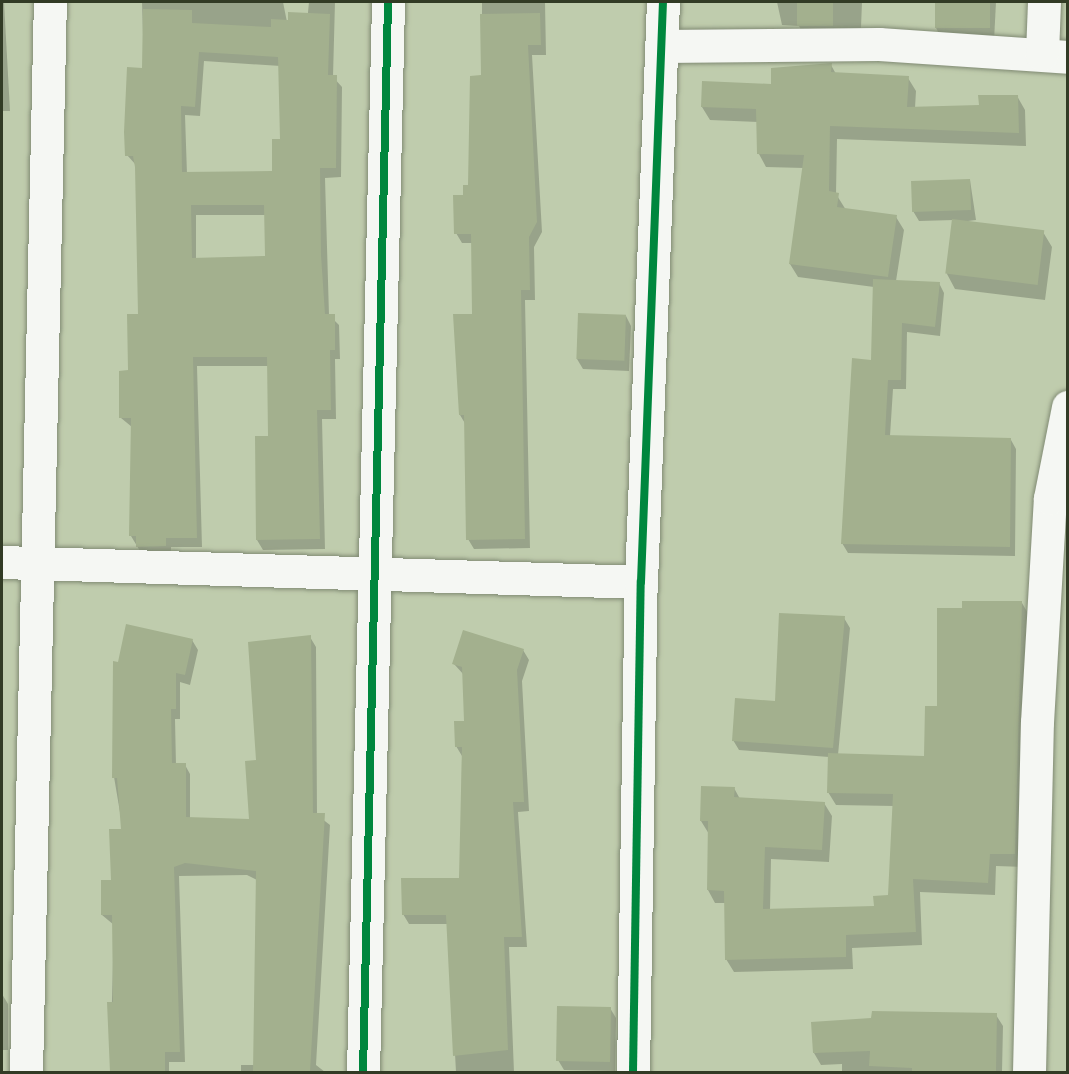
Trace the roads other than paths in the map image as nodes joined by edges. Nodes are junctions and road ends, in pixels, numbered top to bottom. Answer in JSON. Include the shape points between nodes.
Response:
{"nodes":[{"id":1,"x":50,"y":2,"type":"edge"},
{"id":2,"x":388,"y":2,"type":"edge"},
{"id":3,"x":663,"y":2,"type":"edge"},
{"id":4,"x":1044,"y":2,"type":"edge"},
{"id":5,"x":662,"y":46,"type":"junction"},
{"id":6,"x":1055,"y":56,"type":"edge"},
{"id":7,"x":1068,"y":407,"type":"edge"},
{"id":8,"x":2,"y":562,"type":"edge"},
{"id":9,"x":37,"y":563,"type":"junction"},
{"id":10,"x":374,"y":575,"type":"junction"},
{"id":11,"x":641,"y":582,"type":"junction"},
{"id":12,"x":26,"y":1072,"type":"edge"},
{"id":13,"x":363,"y":1072,"type":"edge"},
{"id":14,"x":633,"y":1072,"type":"edge"},
{"id":15,"x":1029,"y":1072,"type":"edge"}],
"edges":[{"from":1,"to":9,"type":"street"},
{"from":2,"to":10,"type":"street"},
{"from":3,"to":5,"type":"street"},
{"from":4,"to":6,"type":"street"},
{"from":5,"to":6,"type":"street","via":[[879,44]]},
{"from":5,"to":11,"type":"street"},
{"from":7,"to":15,"type":"street","via":[[1050,498],[1037,722]]},
{"from":8,"to":9,"type":"street"},
{"from":9,"to":10,"type":"street"},
{"from":9,"to":12,"type":"street"},
{"from":10,"to":11,"type":"street"},
{"from":10,"to":13,"type":"street"},
{"from":11,"to":14,"type":"street"}]}
